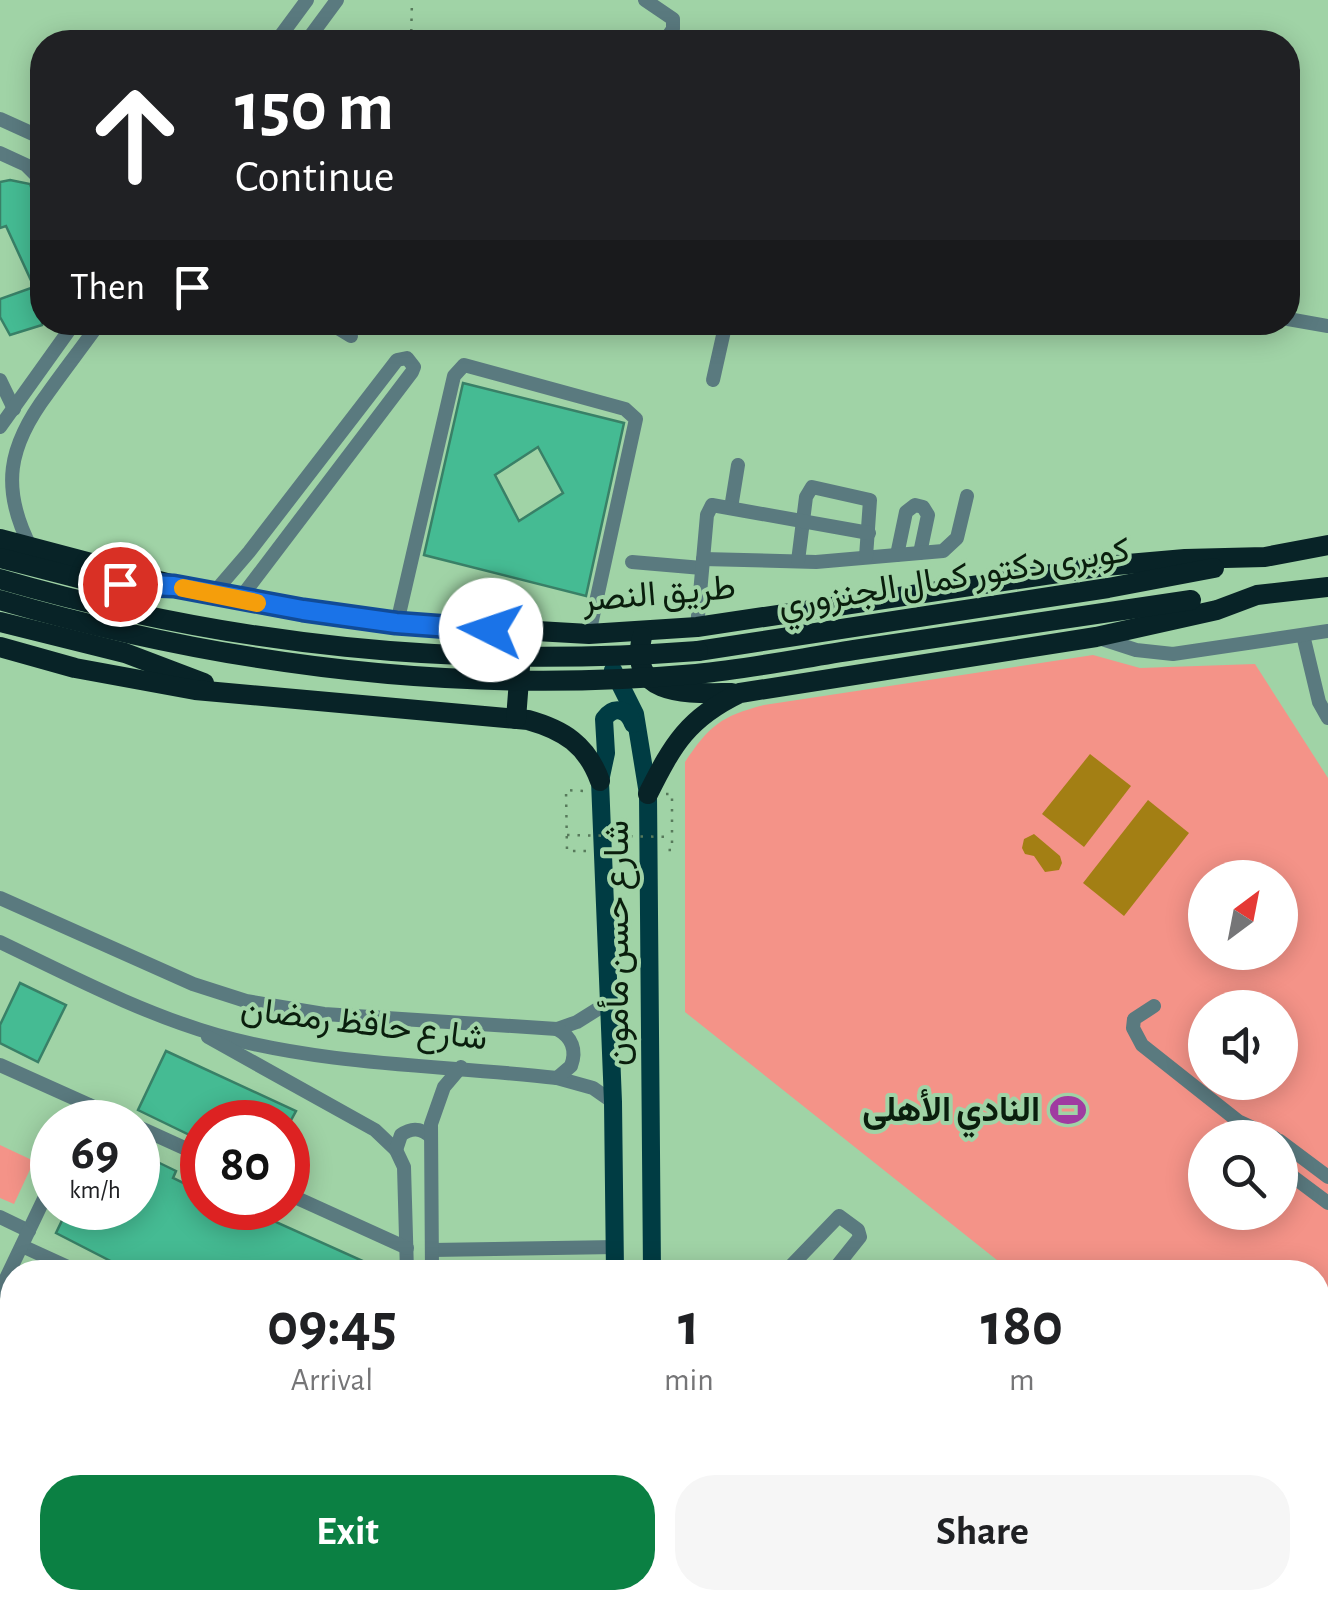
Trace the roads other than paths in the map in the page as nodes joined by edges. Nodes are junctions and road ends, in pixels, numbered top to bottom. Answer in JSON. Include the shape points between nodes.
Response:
{"nodes":[{"id":1,"x":307,"y":0,"type":"edge"},
{"id":2,"x":337,"y":0,"type":"edge"},
{"id":3,"x":645,"y":0,"type":"edge"},
{"id":4,"x":285,"y":30,"type":"edge"},
{"id":5,"x":315,"y":30,"type":"edge"},
{"id":6,"x":673,"y":30,"type":"edge"},
{"id":7,"x":0,"y":119,"type":"edge"},
{"id":8,"x":30,"y":133,"type":"edge"},
{"id":9,"x":0,"y":153,"type":"edge"},
{"id":10,"x":26,"y":165,"type":"junction"},
{"id":11,"x":30,"y":167,"type":"edge"},
{"id":12,"x":30,"y":169,"type":"edge"},
{"id":13,"x":1300,"y":321,"type":"edge"},
{"id":14,"x":1328,"y":326,"type":"edge"},
{"id":15,"x":66,"y":335,"type":"edge"},
{"id":16,"x":91,"y":335,"type":"edge"},
{"id":17,"x":723,"y":335,"type":"edge"},
{"id":18,"x":0,"y":380,"type":"edge"},
{"id":19,"x":712,"y":380,"type":"dead end"},
{"id":20,"x":362,"y":404,"type":"junction"},
{"id":21,"x":14,"y":409,"type":"junction"},
{"id":22,"x":378,"y":416,"type":"junction"},
{"id":23,"x":0,"y":427,"type":"edge"},
{"id":24,"x":12,"y":444,"type":"junction"},
{"id":25,"x":0,"y":464,"type":"edge"},
{"id":26,"x":738,"y":466,"type":"dead end"},
{"id":27,"x":305,"y":479,"type":"junction"},
{"id":28,"x":320,"y":491,"type":"junction"},
{"id":29,"x":967,"y":496,"type":"dead end"},
{"id":30,"x":731,"y":508,"type":"junction"},
{"id":31,"x":803,"y":521,"type":"junction"},
{"id":32,"x":869,"y":533,"type":"junction"},
{"id":33,"x":0,"y":539,"type":"edge"},
{"id":34,"x":1328,"y":546,"type":"edge"},
{"id":35,"x":32,"y":548,"type":"junction"},
{"id":36,"x":920,"y":552,"type":"junction"},
{"id":37,"x":897,"y":555,"type":"junction"},
{"id":38,"x":0,"y":558,"type":"edge"},
{"id":39,"x":866,"y":558,"type":"junction"},
{"id":40,"x":1265,"y":558,"type":"junction"},
{"id":41,"x":632,"y":562,"type":"dead end"},
{"id":42,"x":798,"y":562,"type":"junction"},
{"id":43,"x":702,"y":564,"type":"junction"},
{"id":44,"x":0,"y":579,"type":"edge"},
{"id":45,"x":174,"y":586,"type":"junction"},
{"id":46,"x":1328,"y":587,"type":"edge"},
{"id":47,"x":212,"y":594,"type":"junction"},
{"id":48,"x":1257,"y":596,"type":"junction"},
{"id":49,"x":0,"y":600,"type":"edge"},
{"id":50,"x":239,"y":600,"type":"junction"},
{"id":51,"x":0,"y":622,"type":"edge"},
{"id":52,"x":396,"y":623,"type":"junction"},
{"id":53,"x":698,"y":627,"type":"junction"},
{"id":54,"x":644,"y":630,"type":"junction"},
{"id":55,"x":1328,"y":631,"type":"edge"},
{"id":56,"x":522,"y":633,"type":"junction"},
{"id":57,"x":583,"y":634,"type":"junction"},
{"id":58,"x":1303,"y":635,"type":"junction"},
{"id":59,"x":1096,"y":637,"type":"junction"},
{"id":60,"x":0,"y":647,"type":"edge"},
{"id":61,"x":740,"y":693,"type":"junction"},
{"id":62,"x":231,"y":694,"type":"junction"},
{"id":63,"x":1328,"y":718,"type":"edge"},
{"id":64,"x":516,"y":719,"type":"junction"},
{"id":65,"x":642,"y":746,"type":"junction"},
{"id":66,"x":600,"y":781,"type":"junction"},
{"id":67,"x":648,"y":794,"type":"junction"},
{"id":68,"x":0,"y":898,"type":"edge"},
{"id":69,"x":1,"y":944,"type":"edge"},
{"id":70,"x":609,"y":1002,"type":"junction"},
{"id":71,"x":1154,"y":1006,"type":"dead end"},
{"id":72,"x":185,"y":1025,"type":"junction"},
{"id":73,"x":557,"y":1029,"type":"junction"},
{"id":74,"x":0,"y":1066,"type":"edge"},
{"id":75,"x":461,"y":1067,"type":"junction"},
{"id":76,"x":557,"y":1078,"type":"junction"},
{"id":77,"x":76,"y":1100,"type":"edge"},
{"id":78,"x":613,"y":1102,"type":"junction"},
{"id":79,"x":1237,"y":1120,"type":"edge"},
{"id":80,"x":431,"y":1137,"type":"junction"},
{"id":81,"x":396,"y":1150,"type":"junction"},
{"id":82,"x":1298,"y":1155,"type":"edge"},
{"id":83,"x":1328,"y":1177,"type":"edge"},
{"id":84,"x":1298,"y":1180,"type":"edge"},
{"id":85,"x":1328,"y":1203,"type":"edge"},
{"id":86,"x":310,"y":1204,"type":"edge"},
{"id":87,"x":0,"y":1218,"type":"edge"},
{"id":88,"x":29,"y":1231,"type":"joint"},
{"id":89,"x":22,"y":1246,"type":"junction"},
{"id":90,"x":616,"y":1247,"type":"junction"},
{"id":91,"x":407,"y":1248,"type":"junction"},
{"id":92,"x":432,"y":1250,"type":"junction"},
{"id":93,"x":15,"y":1260,"type":"edge"},
{"id":94,"x":53,"y":1260,"type":"edge"},
{"id":95,"x":407,"y":1260,"type":"edge"},
{"id":96,"x":432,"y":1260,"type":"edge"},
{"id":97,"x":616,"y":1260,"type":"edge"},
{"id":98,"x":652,"y":1260,"type":"edge"},
{"id":99,"x":797,"y":1260,"type":"edge"},
{"id":100,"x":842,"y":1260,"type":"edge"}],
"edges":[{"from":1,"to":4,"type":"street"},
{"from":2,"to":5,"type":"street"},
{"from":3,"to":6,"type":"street","via":[[674,19]]},
{"from":7,"to":8,"type":"street"},
{"from":9,"to":10,"type":"street"},
{"from":10,"to":11,"type":"street"},
{"from":10,"to":12,"type":"street"},
{"from":13,"to":14,"type":"street"},
{"from":15,"to":21,"type":"street"},
{"from":16,"to":24,"type":"street"},
{"from":17,"to":19,"type":"street"},
{"from":18,"to":21,"type":"street"},
{"from":20,"to":22,"type":"street"},
{"from":20,"to":22,"type":"street","via":[[397,360],[407,358],[412,372]]},
{"from":20,"to":27,"type":"street"},
{"from":21,"to":23,"type":"street"},
{"from":22,"to":28,"type":"street"},
{"from":24,"to":25,"type":"street"},
{"from":24,"to":35,"type":"street","via":[[4,495]]},
{"from":26,"to":30,"type":"street"},
{"from":27,"to":28,"type":"street"},
{"from":27,"to":47,"type":"street"},
{"from":28,"to":50,"type":"street"},
{"from":29,"to":36,"type":"street","via":[[957,538],[944,550]]},
{"from":30,"to":31,"type":"street"},
{"from":30,"to":43,"type":"street","via":[[708,510]]},
{"from":31,"to":32,"type":"street"},
{"from":31,"to":32,"type":"street","via":[[808,490],[816,488],[870,500]]},
{"from":31,"to":42,"type":"street"},
{"from":32,"to":39,"type":"street"},
{"from":33,"to":35,"type":"highway","name":"طريق النصر"},
{"from":34,"to":40,"type":"highway","name":"طريق النصر"},
{"from":35,"to":45,"type":"highway","name":"طريق النصر"},
{"from":36,"to":37,"type":"street"},
{"from":36,"to":37,"type":"street","via":[[928,515],[914,505],[906,512]]},
{"from":37,"to":39,"type":"street"},
{"from":38,"to":45,"type":"highway","via":[[90,581]]},
{"from":39,"to":42,"type":"street"},
{"from":40,"to":44,"type":"highway","name":"كوبرى دكتور كمال الجنزوري","bridge":true,"via":[[698,652],[526,658],[249,636],[104,608]]},
{"from":40,"to":53,"type":"highway","name":"طريق النصر","via":[[1105,566]]},
{"from":41,"to":43,"type":"street"},
{"from":42,"to":43,"type":"street"},
{"from":43,"to":53,"type":"street"},
{"from":45,"to":47,"type":"highway","name":"طريق النصر"},
{"from":46,"to":48,"type":"highway"},
{"from":47,"to":50,"type":"highway","name":"طريق النصر"},
{"from":48,"to":49,"type":"highway","name":"كوبرى دكتور كمال الجنزوري","bridge":true,"via":[[1191,600],[700,674],[546,680],[410,676],[246,658]]},
{"from":48,"to":59,"type":"highway"},
{"from":50,"to":52,"type":"highway","name":"طريق النصر"},
{"from":51,"to":62,"type":"highway","via":[[125,653]]},
{"from":52,"to":56,"type":"highway","name":"طريق النصر"},
{"from":52,"to":57,"type":"street","via":[[454,376],[464,365],[624,408],[636,420]]},
{"from":53,"to":54,"type":"highway","name":"طريق النصر"},
{"from":54,"to":57,"type":"highway","name":"طريق النصر"},
{"from":54,"to":61,"type":"highway","via":[[640,661],[658,684],[683,693]]},
{"from":55,"to":58,"type":"street"},
{"from":56,"to":57,"type":"highway","name":"طريق النصر"},
{"from":56,"to":64,"type":"highway"},
{"from":57,"to":65,"type":"main road","name":"شارع حسن مأمون","via":[[622,684]]},
{"from":58,"to":59,"type":"street","via":[[1173,654]]},
{"from":58,"to":63,"type":"street"},
{"from":59,"to":61,"type":"highway"},
{"from":60,"to":62,"type":"highway","via":[[122,678]]},
{"from":61,"to":67,"type":"highway","via":[[691,723]]},
{"from":62,"to":64,"type":"highway"},
{"from":64,"to":66,"type":"highway","via":[[578,744]]},
{"from":65,"to":66,"type":"main road","name":"شارع حسن مأمون","via":[[628,714],[610,712]]},
{"from":65,"to":67,"type":"main road","name":"شارع حسن مأمون"},
{"from":66,"to":70,"type":"main road","name":"شارع حسن مأمون"},
{"from":67,"to":98,"type":"main road","name":"شارع حسن مأمون"},
{"from":68,"to":73,"type":"street","name":"شارع حافظ رمضان","via":[[246,1001],[324,1014]]},
{"from":69,"to":72,"type":"street","name":"شارع حافظ رمضان"},
{"from":70,"to":73,"type":"street"},
{"from":70,"to":78,"type":"main road","name":"شارع حسن مأمون"},
{"from":71,"to":79,"type":"street","via":[[1134,1018],[1142,1046]]},
{"from":72,"to":75,"type":"street","name":"شارع حافظ رمضان","via":[[294,1052]]},
{"from":72,"to":81,"type":"street","via":[[375,1130]]},
{"from":73,"to":76,"type":"street","via":[[574,1049],[571,1066]]},
{"from":74,"to":77,"type":"street"},
{"from":75,"to":76,"type":"street","name":"شارع حافظ رمضان"},
{"from":75,"to":80,"type":"street","via":[[438,1099]]},
{"from":76,"to":78,"type":"street","name":"شارع حافظ رمضان"},
{"from":78,"to":90,"type":"main road","name":"شارع حسن مأمون"},
{"from":80,"to":81,"type":"street","via":[[411,1129]]},
{"from":80,"to":92,"type":"street"},
{"from":81,"to":91,"type":"street","via":[[404,1167]]},
{"from":82,"to":83,"type":"street"},
{"from":84,"to":85,"type":"street"},
{"from":86,"to":91,"type":"street"},
{"from":87,"to":88,"type":"street"},
{"from":88,"to":89,"type":"street"},
{"from":89,"to":93,"type":"street"},
{"from":89,"to":94,"type":"street"},
{"from":90,"to":92,"type":"street"},
{"from":90,"to":97,"type":"main road","name":"شارع حسن مأمون"},
{"from":91,"to":95,"type":"street"},
{"from":92,"to":96,"type":"street"},
{"from":99,"to":100,"type":"street","via":[[839,1216],[860,1237]]}]}
